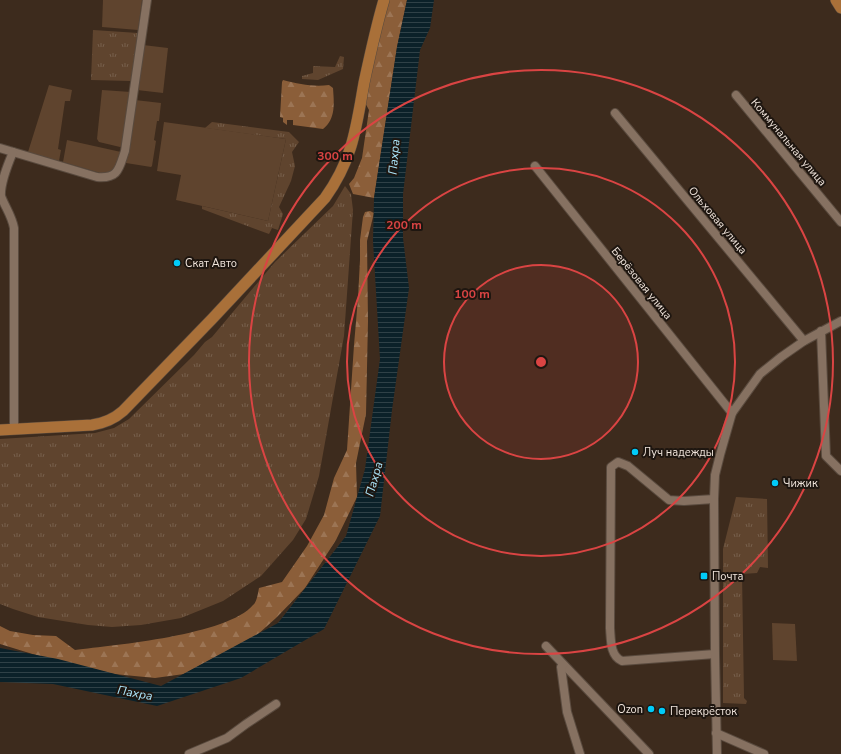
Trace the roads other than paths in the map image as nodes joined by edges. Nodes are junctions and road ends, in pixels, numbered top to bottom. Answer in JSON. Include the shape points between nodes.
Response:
{"nodes":[{"id":1,"x":146,"y":0,"type":"edge"},
{"id":2,"x":384,"y":0,"type":"edge"},
{"id":3,"x":836,"y":0,"type":"edge"},
{"id":4,"x":841,"y":8,"type":"edge"},
{"id":5,"x":736,"y":95,"type":"dead end"},
{"id":6,"x":615,"y":113,"type":"dead end"},
{"id":7,"x":0,"y":148,"type":"edge"},
{"id":8,"x":13,"y":152,"type":"junction"},
{"id":9,"x":535,"y":166,"type":"dead end"},
{"id":10,"x":841,"y":222,"type":"edge"},
{"id":11,"x":841,"y":321,"type":"edge"},
{"id":12,"x":821,"y":331,"type":"junction"},
{"id":13,"x":804,"y":341,"type":"junction"},
{"id":14,"x":732,"y":413,"type":"junction"},
{"id":15,"x":14,"y":429,"type":"junction"},
{"id":16,"x":0,"y":430,"type":"edge"},
{"id":17,"x":841,"y":471,"type":"edge"},
{"id":18,"x":714,"y":499,"type":"junction"},
{"id":19,"x":546,"y":646,"type":"dead end"},
{"id":20,"x":715,"y":654,"type":"junction"},
{"id":21,"x":563,"y":665,"type":"junction"},
{"id":22,"x":276,"y":704,"type":"dead end"},
{"id":23,"x":716,"y":733,"type":"junction"},
{"id":24,"x":189,"y":754,"type":"edge"},
{"id":25,"x":580,"y":754,"type":"edge"},
{"id":26,"x":649,"y":754,"type":"edge"},
{"id":27,"x":717,"y":754,"type":"edge"},
{"id":28,"x":764,"y":754,"type":"edge"}],
"edges":[{"from":1,"to":8,"type":"street","via":[[125,151],[117,172],[107,178]]},
{"from":2,"to":15,"type":"main road","via":[[374,36],[351,151],[325,198],[212,319],[114,418],[92,425]]},
{"from":3,"to":4,"type":"main road"},
{"from":5,"to":10,"type":"street","name":"Коммунальная улица"},
{"from":6,"to":13,"type":"street","name":"Ольховая улица"},
{"from":7,"to":8,"type":"street"},
{"from":8,"to":15,"type":"street","via":[[0,191],[14,228]]},
{"from":9,"to":14,"type":"street","name":"Берёзовая улица"},
{"from":11,"to":12,"type":"street"},
{"from":12,"to":13,"type":"street"},
{"from":12,"to":17,"type":"street","via":[[826,456]]},
{"from":13,"to":14,"type":"street","via":[[760,374]]},
{"from":14,"to":18,"type":"street","via":[[717,468]]},
{"from":15,"to":16,"type":"main road"},
{"from":18,"to":20,"type":"street"},
{"from":18,"to":20,"type":"street","via":[[669,500],[628,466],[618,462],[611,468],[610,628],[614,654],[622,661]]},
{"from":19,"to":21,"type":"street"},
{"from":20,"to":23,"type":"street"},
{"from":21,"to":25,"type":"street","via":[[560,667],[567,712]]},
{"from":21,"to":26,"type":"street"},
{"from":22,"to":24,"type":"street","via":[[227,738]]},
{"from":23,"to":27,"type":"street"},
{"from":23,"to":28,"type":"street"}]}
